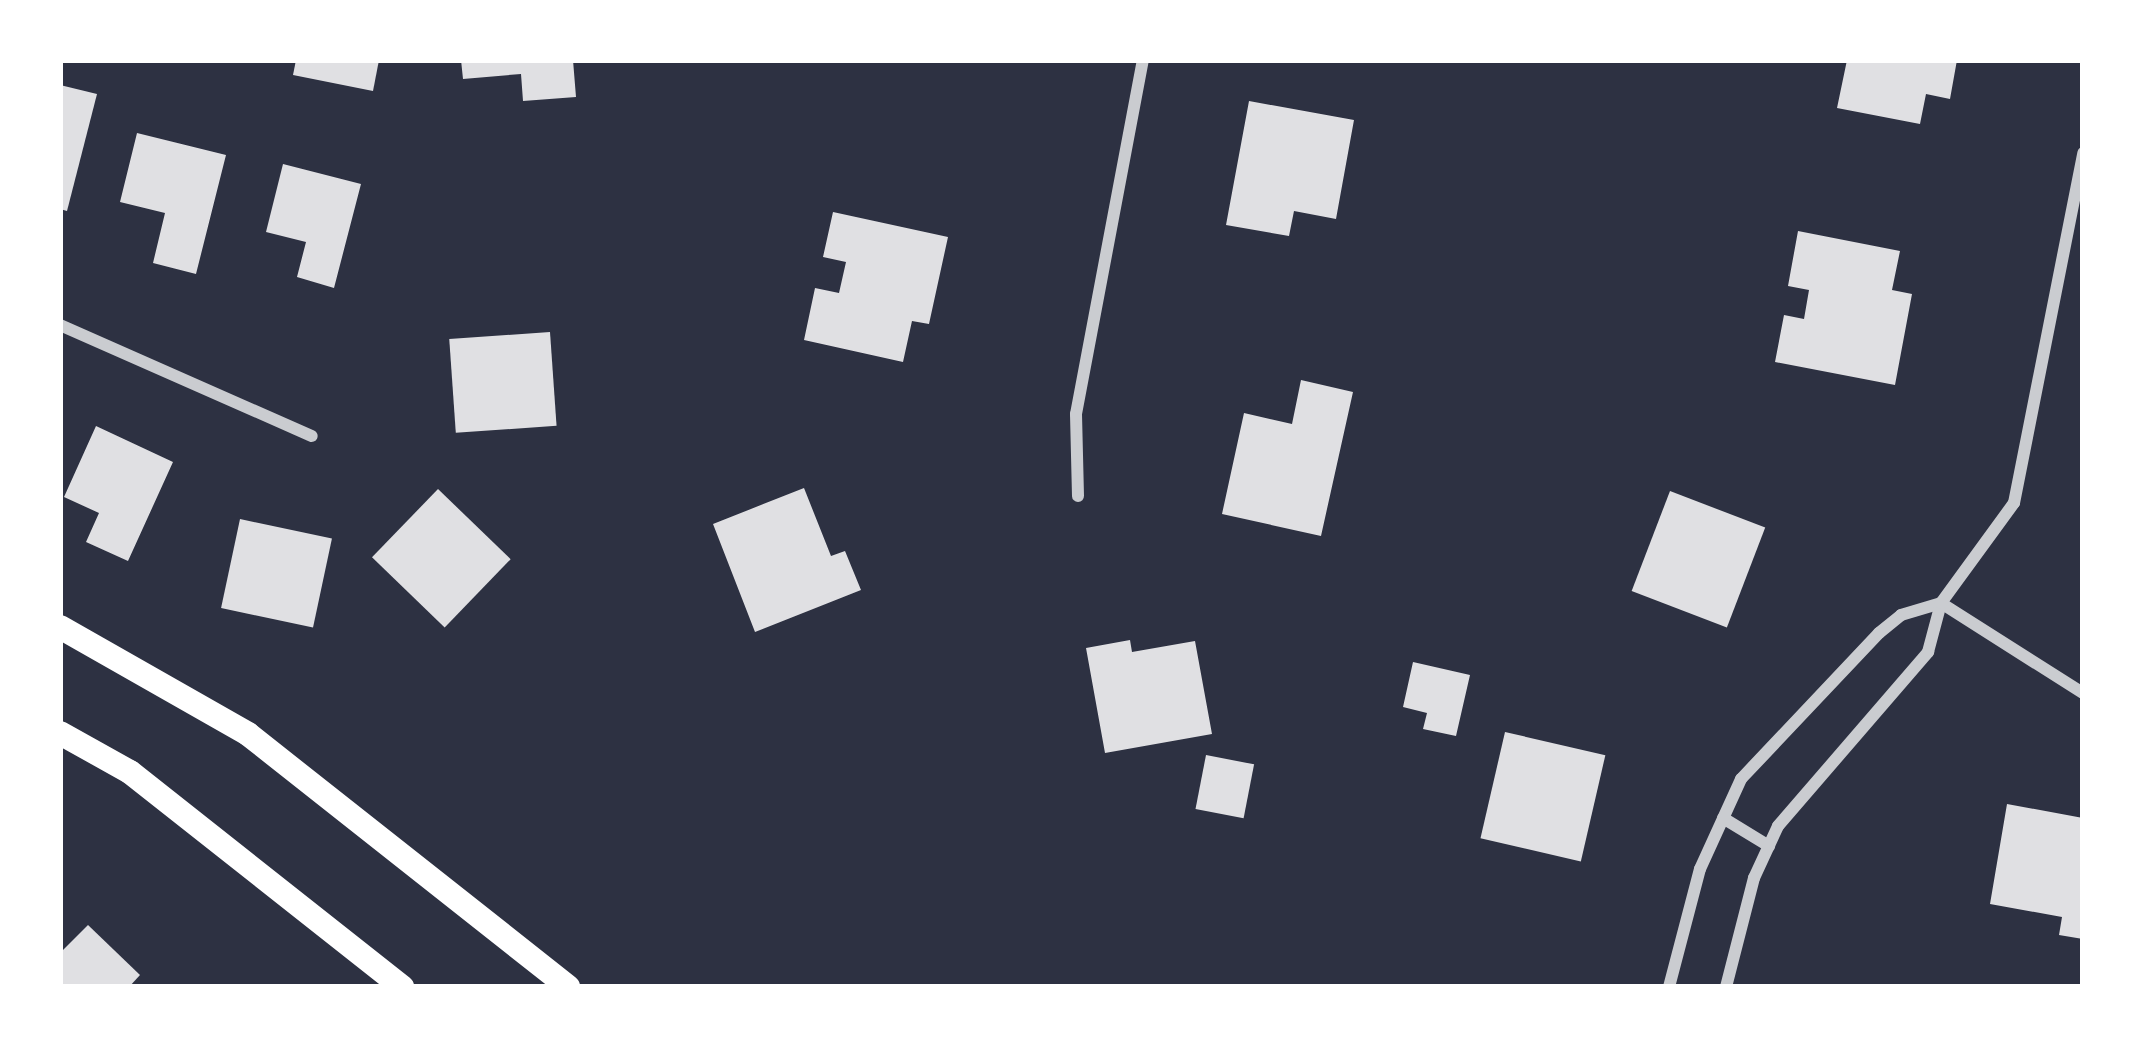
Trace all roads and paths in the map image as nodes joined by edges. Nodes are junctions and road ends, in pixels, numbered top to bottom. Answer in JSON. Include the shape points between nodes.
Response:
{"nodes":[{"id":1,"x":1143,"y":60,"type":"edge"},
{"id":2,"x":2083,"y":153,"type":"edge"},
{"id":3,"x":60,"y":325,"type":"edge"},
{"id":4,"x":312,"y":436,"type":"dead end"},
{"id":5,"x":1078,"y":496,"type":"dead end"},
{"id":6,"x":1941,"y":603,"type":"junction"},
{"id":7,"x":60,"y":627,"type":"edge"},
{"id":8,"x":2083,"y":693,"type":"edge"},
{"id":9,"x":60,"y":733,"type":"edge"},
{"id":10,"x":1724,"y":818,"type":"junction"},
{"id":11,"x":1769,"y":846,"type":"junction"},
{"id":12,"x":402,"y":987,"type":"edge"},
{"id":13,"x":568,"y":987,"type":"edge"},
{"id":14,"x":1669,"y":987,"type":"edge"},
{"id":15,"x":1726,"y":987,"type":"edge"}],
"edges":[{"from":1,"to":5,"type":"street","via":[[1076,414]]},
{"from":2,"to":6,"type":"street","via":[[2014,503]]},
{"from":3,"to":4,"type":"street"},
{"from":6,"to":8,"type":"street"},
{"from":6,"to":10,"type":"street","via":[[1900,615],[1822,687],[1741,779]]},
{"from":6,"to":11,"type":"street","via":[[1928,652],[1837,750]]},
{"from":7,"to":13,"type":"main road","via":[[248,734]]},
{"from":9,"to":12,"type":"main road","via":[[130,772]]},
{"from":10,"to":11,"type":"street"},
{"from":10,"to":14,"type":"street","via":[[1700,869]]},
{"from":11,"to":15,"type":"street"}]}
